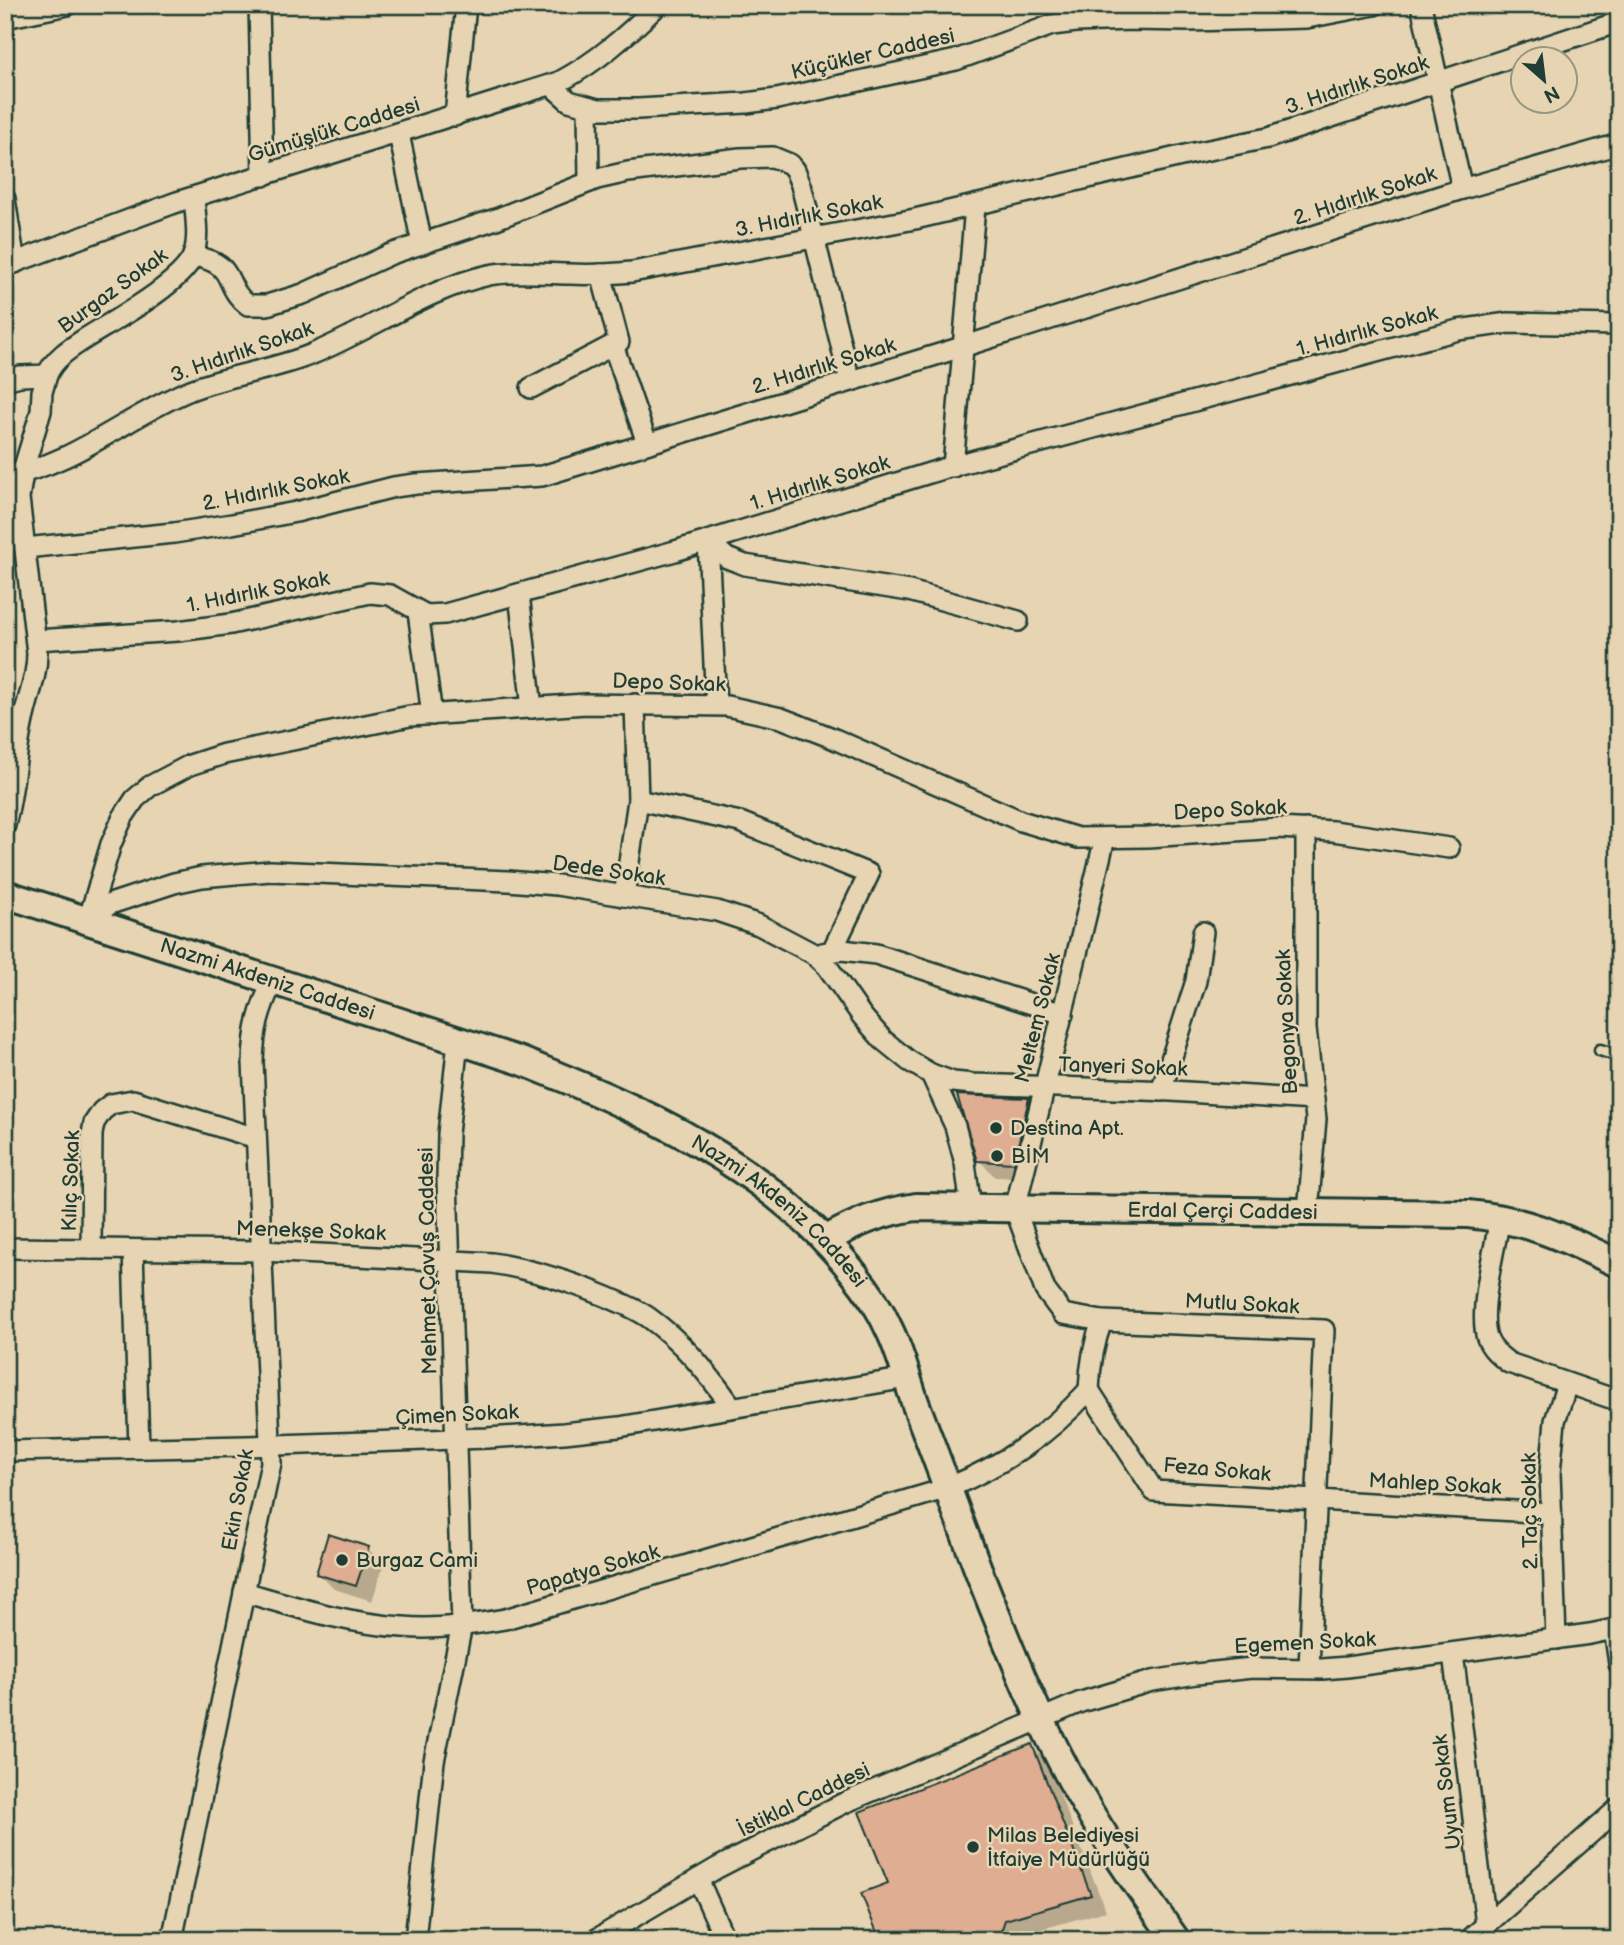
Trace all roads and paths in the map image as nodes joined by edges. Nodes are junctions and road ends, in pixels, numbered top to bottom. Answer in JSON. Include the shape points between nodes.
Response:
{"nodes":[{"id":1,"x":68,"y":5,"type":"edge"},
{"id":2,"x":259,"y":5,"type":"edge"},
{"id":3,"x":467,"y":5,"type":"edge"},
{"id":4,"x":659,"y":5,"type":"edge"},
{"id":5,"x":1374,"y":5,"type":"edge"},
{"id":6,"x":1421,"y":5,"type":"edge"},
{"id":7,"x":1131,"y":13,"type":"edge"},
{"id":8,"x":5,"y":18,"type":"edge"},
{"id":9,"x":1619,"y":22,"type":"edge"},
{"id":10,"x":1438,"y":82,"type":"junction"},
{"id":11,"x":551,"y":85,"type":"junction"},
{"id":12,"x":588,"y":107,"type":"junction"},
{"id":13,"x":454,"y":116,"type":"junction"},
{"id":14,"x":399,"y":134,"type":"junction"},
{"id":15,"x":1619,"y":144,"type":"edge"},
{"id":16,"x":263,"y":176,"type":"junction"},
{"id":17,"x":589,"y":182,"type":"junction"},
{"id":18,"x":1462,"y":189,"type":"junction"},
{"id":19,"x":194,"y":197,"type":"junction"},
{"id":20,"x":5,"y":199,"type":"edge"},
{"id":21,"x":975,"y":206,"type":"junction"},
{"id":22,"x":814,"y":237,"type":"junction"},
{"id":23,"x":422,"y":244,"type":"junction"},
{"id":24,"x":193,"y":256,"type":"junction"},
{"id":25,"x":10,"y":264,"type":"edge"},
{"id":26,"x":601,"y":274,"type":"junction"},
{"id":27,"x":1619,"y":325,"type":"edge"},
{"id":28,"x":613,"y":345,"type":"junction"},
{"id":29,"x":962,"y":347,"type":"junction"},
{"id":30,"x":47,"y":375,"type":"junction"},
{"id":31,"x":5,"y":380,"type":"edge"},
{"id":32,"x":850,"y":382,"type":"junction"},
{"id":33,"x":531,"y":388,"type":"dead end"},
{"id":34,"x":648,"y":443,"type":"junction"},
{"id":35,"x":953,"y":467,"type":"junction"},
{"id":36,"x":14,"y":474,"type":"edge"},
{"id":37,"x":708,"y":541,"type":"junction"},
{"id":38,"x":25,"y":548,"type":"junction"},
{"id":39,"x":519,"y":594,"type":"junction"},
{"id":40,"x":418,"y":612,"type":"junction"},
{"id":41,"x":1018,"y":621,"type":"dead end"},
{"id":42,"x":36,"y":640,"type":"junction"},
{"id":43,"x":635,"y":704,"type":"junction"},
{"id":44,"x":716,"y":705,"type":"junction"},
{"id":45,"x":532,"y":708,"type":"junction"},
{"id":46,"x":432,"y":715,"type":"junction"},
{"id":47,"x":9,"y":788,"type":"edge"},
{"id":48,"x":638,"y":800,"type":"junction"},
{"id":49,"x":5,"y":825,"type":"edge"},
{"id":50,"x":1306,"y":829,"type":"junction"},
{"id":51,"x":1105,"y":838,"type":"junction"},
{"id":52,"x":1449,"y":848,"type":"dead end"},
{"id":53,"x":5,"y":894,"type":"edge"},
{"id":54,"x":624,"y":896,"type":"junction"},
{"id":55,"x":88,"y":921,"type":"junction"},
{"id":56,"x":1202,"y":932,"type":"dead end"},
{"id":57,"x":823,"y":952,"type":"junction"},
{"id":58,"x":273,"y":981,"type":"junction"},
{"id":59,"x":1063,"y":1013,"type":"junction"},
{"id":60,"x":458,"y":1041,"type":"junction"},
{"id":61,"x":1600,"y":1050,"type":"dead end"},
{"id":62,"x":1619,"y":1056,"type":"edge"},
{"id":63,"x":931,"y":1074,"type":"junction"},
{"id":64,"x":1045,"y":1087,"type":"junction"},
{"id":65,"x":1161,"y":1091,"type":"junction"},
{"id":66,"x":1314,"y":1100,"type":"junction"},
{"id":67,"x":256,"y":1138,"type":"junction"},
{"id":68,"x":971,"y":1208,"type":"junction"},
{"id":69,"x":1015,"y":1209,"type":"junction"},
{"id":70,"x":1308,"y":1212,"type":"junction"},
{"id":71,"x":1500,"y":1218,"type":"junction"},
{"id":72,"x":825,"y":1240,"type":"junction"},
{"id":73,"x":5,"y":1248,"type":"edge"},
{"id":74,"x":91,"y":1249,"type":"junction"},
{"id":75,"x":133,"y":1250,"type":"junction"},
{"id":76,"x":262,"y":1251,"type":"junction"},
{"id":77,"x":450,"y":1260,"type":"junction"},
{"id":78,"x":1619,"y":1264,"type":"edge"},
{"id":79,"x":1102,"y":1321,"type":"junction"},
{"id":80,"x":907,"y":1378,"type":"junction"},
{"id":81,"x":1567,"y":1384,"type":"junction"},
{"id":82,"x":1089,"y":1390,"type":"junction"},
{"id":83,"x":1619,"y":1401,"type":"edge"},
{"id":84,"x":732,"y":1407,"type":"junction"},
{"id":85,"x":455,"y":1439,"type":"junction"},
{"id":86,"x":271,"y":1445,"type":"junction"},
{"id":87,"x":139,"y":1448,"type":"junction"},
{"id":88,"x":5,"y":1451,"type":"edge"},
{"id":89,"x":948,"y":1488,"type":"junction"},
{"id":90,"x":1317,"y":1500,"type":"junction"},
{"id":91,"x":1551,"y":1513,"type":"junction"},
{"id":92,"x":244,"y":1592,"type":"junction"},
{"id":93,"x":462,"y":1625,"type":"junction"},
{"id":94,"x":1616,"y":1629,"type":"edge"},
{"id":95,"x":1556,"y":1639,"type":"junction"},
{"id":96,"x":1453,"y":1653,"type":"junction"},
{"id":97,"x":1619,"y":1664,"type":"edge"},
{"id":98,"x":1309,"y":1668,"type":"junction"},
{"id":99,"x":1041,"y":1721,"type":"junction"},
{"id":100,"x":1619,"y":1808,"type":"edge"},
{"id":101,"x":698,"y":1879,"type":"junction"},
{"id":102,"x":1486,"y":1925,"type":"junction"},
{"id":103,"x":173,"y":1940,"type":"edge"},
{"id":104,"x":415,"y":1940,"type":"edge"},
{"id":105,"x":595,"y":1940,"type":"edge"},
{"id":106,"x":725,"y":1940,"type":"edge"},
{"id":107,"x":1176,"y":1940,"type":"edge"},
{"id":108,"x":1469,"y":1940,"type":"edge"}],
"edges":[{"from":1,"to":8,"type":"street"},
{"from":2,"to":16,"type":"street"},
{"from":3,"to":13,"type":"street"},
{"from":4,"to":11,"type":"street","name":"Gümüşlük Caddesi","via":[[595,61]]},
{"from":5,"to":7,"type":"street","name":"Küçükler Caddesi","via":[[1307,18],[1188,21]]},
{"from":6,"to":10,"type":"street"},
{"from":7,"to":12,"type":"street","name":"Küçükler Caddesi","via":[[1052,25],[956,60],[777,99],[638,109]]},
{"from":9,"to":10,"type":"street","name":"3. Hıdırlık Sokak"},
{"from":10,"to":18,"type":"street"},
{"from":10,"to":21,"type":"street","name":"3. Hıdırlık Sokak","via":[[1268,138]]},
{"from":11,"to":12,"type":"street","name":"Küçükler Caddesi","via":[[569,101]]},
{"from":11,"to":13,"type":"street","name":"Gümüşlük Caddesi"},
{"from":12,"to":17,"type":"street"},
{"from":13,"to":14,"type":"street","name":"Gümüşlük Caddesi"},
{"from":14,"to":16,"type":"street","name":"Gümüşlük Caddesi"},
{"from":14,"to":23,"type":"street"},
{"from":15,"to":18,"type":"street","name":"2. Hıdırlık Sokak"},
{"from":16,"to":19,"type":"street","name":"Gümüşlük Caddesi"},
{"from":17,"to":22,"type":"street","via":[[662,166],[782,159],[795,170]]},
{"from":17,"to":23,"type":"street"},
{"from":18,"to":29,"type":"street","name":"2. Hıdırlık Sokak"},
{"from":19,"to":24,"type":"street","name":"Burgaz Sokak"},
{"from":19,"to":25,"type":"street","name":"Gümüşlük Caddesi"},
{"from":20,"to":25,"type":"street"},
{"from":21,"to":22,"type":"street","name":"3. Hıdırlık Sokak"},
{"from":21,"to":29,"type":"street"},
{"from":22,"to":26,"type":"street","name":"3. Hıdırlık Sokak","via":[[660,268]]},
{"from":22,"to":32,"type":"street"},
{"from":23,"to":24,"type":"street","via":[[303,294],[259,306],[244,302],[223,267]]},
{"from":24,"to":30,"type":"street","name":"Burgaz Sokak","via":[[176,278],[80,342],[59,358]]},
{"from":26,"to":28,"type":"street","via":[[619,342]]},
{"from":26,"to":36,"type":"street","name":"3. Hıdırlık Sokak","via":[[518,272],[470,281],[310,355],[186,392],[63,457]]},
{"from":27,"to":35,"type":"street","name":"1. Hıdırlık Sokak","via":[[1470,327]]},
{"from":28,"to":33,"type":"street"},
{"from":28,"to":34,"type":"street"},
{"from":29,"to":32,"type":"street","name":"2. Hıdırlık Sokak"},
{"from":29,"to":35,"type":"street"},
{"from":30,"to":31,"type":"street"},
{"from":30,"to":36,"type":"street","via":[[39,420]]},
{"from":32,"to":34,"type":"street","name":"2. Hıdırlık Sokak"},
{"from":34,"to":38,"type":"street","name":"2. Hıdırlık Sokak","via":[[542,476],[394,487],[232,524]]},
{"from":35,"to":37,"type":"street","name":"1. Hıdırlık Sokak"},
{"from":36,"to":38,"type":"street"},
{"from":37,"to":39,"type":"street","name":"1. Hıdırlık Sokak"},
{"from":37,"to":41,"type":"street","via":[[727,558],[745,565],[909,591]]},
{"from":37,"to":44,"type":"street"},
{"from":38,"to":42,"type":"street"},
{"from":39,"to":40,"type":"street","name":"1. Hıdırlık Sokak","via":[[436,616]]},
{"from":39,"to":45,"type":"street"},
{"from":40,"to":42,"type":"street","name":"1. Hıdırlık Sokak","via":[[390,595],[370,593],[205,628]]},
{"from":40,"to":46,"type":"street"},
{"from":42,"to":47,"type":"street","via":[[37,670]]},
{"from":43,"to":44,"type":"street","name":"Depo Sokak"},
{"from":43,"to":45,"type":"street","name":"Depo Sokak"},
{"from":43,"to":48,"type":"street"},
{"from":44,"to":51,"type":"street","name":"Depo Sokak","via":[[781,718],[1055,833]]},
{"from":45,"to":46,"type":"street","name":"Depo Sokak"},
{"from":46,"to":55,"type":"street","name":"Depo Sokak","via":[[367,723],[215,756],[150,786],[122,817]]},
{"from":47,"to":49,"type":"street"},
{"from":48,"to":54,"type":"street"},
{"from":48,"to":57,"type":"street","via":[[740,822],[869,874]]},
{"from":50,"to":51,"type":"street","name":"Depo Sokak"},
{"from":50,"to":52,"type":"street","name":"Depo Sokak"},
{"from":50,"to":66,"type":"street","name":"Begonya Sokak","via":[[1305,982]]},
{"from":51,"to":59,"type":"street","name":"Meltem Sokak"},
{"from":53,"to":55,"type":"street","name":"Nazmi Akdeniz Caddesi"},
{"from":54,"to":55,"type":"street","name":"Dede Sokak","via":[[508,881],[234,872],[135,895],[110,904]]},
{"from":54,"to":57,"type":"street","name":"Dede Sokak","via":[[716,911]]},
{"from":55,"to":58,"type":"street","name":"Nazmi Akdeniz Caddesi"},
{"from":56,"to":65,"type":"street","via":[[1196,981]]},
{"from":57,"to":59,"type":"street","via":[[876,954]]},
{"from":57,"to":63,"type":"street","name":"Dede Sokak","via":[[827,966],[883,1040]]},
{"from":58,"to":60,"type":"street","name":"Nazmi Akdeniz Caddesi"},
{"from":58,"to":67,"type":"street","name":"Ekin Sokak","via":[[254,1033]]},
{"from":59,"to":64,"type":"street","name":"Meltem Sokak"},
{"from":60,"to":72,"type":"street","name":"Nazmi Akdeniz Caddesi","via":[[596,1091],[692,1139],[771,1189]]},
{"from":60,"to":77,"type":"street","name":"Mehmet Çavuş Caddesi","via":[[448,1134]]},
{"from":61,"to":62,"type":"lane"},
{"from":63,"to":64,"type":"street","name":"Tanyeri Sokak","via":[[953,1082]]},
{"from":63,"to":68,"type":"street","via":[[955,1126]]},
{"from":64,"to":65,"type":"street","name":"Tanyeri Sokak"},
{"from":64,"to":69,"type":"street","name":"Meltem Sokak"},
{"from":65,"to":66,"type":"street","name":"Tanyeri Sokak"},
{"from":66,"to":70,"type":"street","name":"Begonya Sokak"},
{"from":67,"to":74,"type":"street","name":"Kılıç Sokak","via":[[133,1100],[111,1104],[102,1111],[92,1134]]},
{"from":67,"to":76,"type":"street","name":"Ekin Sokak"},
{"from":68,"to":69,"type":"street","name":"Erdal Çerçi Caddesi"},
{"from":68,"to":72,"type":"street","name":"Erdal Çerçi Caddesi","via":[[916,1207],[887,1212]]},
{"from":69,"to":70,"type":"street","name":"Erdal Çerçi Caddesi"},
{"from":69,"to":79,"type":"street","name":"Mutlu Sokak","via":[[1045,1290],[1062,1314]]},
{"from":70,"to":71,"type":"street","name":"Erdal Çerçi Caddesi"},
{"from":71,"to":78,"type":"street","name":"Erdal Çerçi Caddesi","via":[[1554,1233]]},
{"from":71,"to":81,"type":"street","via":[[1485,1309],[1488,1340],[1509,1363]]},
{"from":72,"to":80,"type":"street","name":"Nazmi Akdeniz Caddesi","via":[[852,1270],[889,1327]]},
{"from":73,"to":74,"type":"street","name":"Menekşe Sokak"},
{"from":74,"to":75,"type":"street","name":"Menekşe Sokak"},
{"from":75,"to":76,"type":"street","name":"Menekşe Sokak"},
{"from":75,"to":87,"type":"street"},
{"from":76,"to":77,"type":"street","name":"Menekşe Sokak"},
{"from":76,"to":86,"type":"street","name":"Ekin Sokak"},
{"from":77,"to":84,"type":"street","name":"Menekşe Sokak","via":[[492,1262],[548,1275],[647,1316],[693,1356]]},
{"from":77,"to":85,"type":"street","name":"Mehmet Çavuş Caddesi"},
{"from":79,"to":82,"type":"street","via":[[1093,1343]]},
{"from":79,"to":90,"type":"street","name":"Mutlu Sokak","via":[[1324,1331]]},
{"from":80,"to":84,"type":"street","name":"Çimen Sokak"},
{"from":80,"to":89,"type":"street","name":"Nazmi Akdeniz Caddesi"},
{"from":81,"to":83,"type":"street"},
{"from":81,"to":91,"type":"street","name":"2. Taç Sokak","via":[[1551,1445]]},
{"from":82,"to":89,"type":"street","via":[[1017,1453]]},
{"from":82,"to":90,"type":"street","name":"Feza Sokak","via":[[1154,1491]]},
{"from":84,"to":85,"type":"street","name":"Çimen Sokak","via":[[618,1427]]},
{"from":85,"to":86,"type":"street","name":"Çimen Sokak"},
{"from":85,"to":93,"type":"street","name":"Mehmet Çavuş Caddesi"},
{"from":86,"to":87,"type":"street","name":"Çimen Sokak"},
{"from":86,"to":92,"type":"street","name":"Ekin Sokak"},
{"from":87,"to":88,"type":"street","name":"Çimen Sokak"},
{"from":89,"to":93,"type":"street","name":"Papatya Sokak","via":[[529,1613]]},
{"from":89,"to":99,"type":"street","name":"Nazmi Akdeniz Caddesi"},
{"from":90,"to":91,"type":"street","name":"Mahlep Sokak"},
{"from":90,"to":98,"type":"street","name":"Mutlu Sokak"},
{"from":91,"to":95,"type":"street","name":"2. Taç Sokak"},
{"from":92,"to":93,"type":"street","name":"Papatya Sokak","via":[[357,1621],[402,1627]]},
{"from":92,"to":103,"type":"street","name":"Ekin Sokak"},
{"from":93,"to":104,"type":"street","name":"Mehmet Çavuş Caddesi","via":[[434,1761]]},
{"from":94,"to":95,"type":"street","name":"Egemen Sokak"},
{"from":94,"to":97,"type":"street"},
{"from":95,"to":96,"type":"street","name":"Egemen Sokak"},
{"from":96,"to":98,"type":"street","name":"Egemen Sokak"},
{"from":96,"to":102,"type":"street","name":"Uyum Sokak"},
{"from":98,"to":99,"type":"street","name":"Egemen Sokak","via":[[1252,1668],[1152,1681],[1081,1702]]},
{"from":99,"to":101,"type":"street","name":"İstiklal Caddesi","via":[[844,1803]]},
{"from":99,"to":107,"type":"street","name":"Nazmi Akdeniz Caddesi","via":[[1085,1803]]},
{"from":100,"to":102,"type":"street"},
{"from":101,"to":105,"type":"street","name":"İstiklal Caddesi"},
{"from":101,"to":106,"type":"street"},
{"from":102,"to":108,"type":"street"}]}
